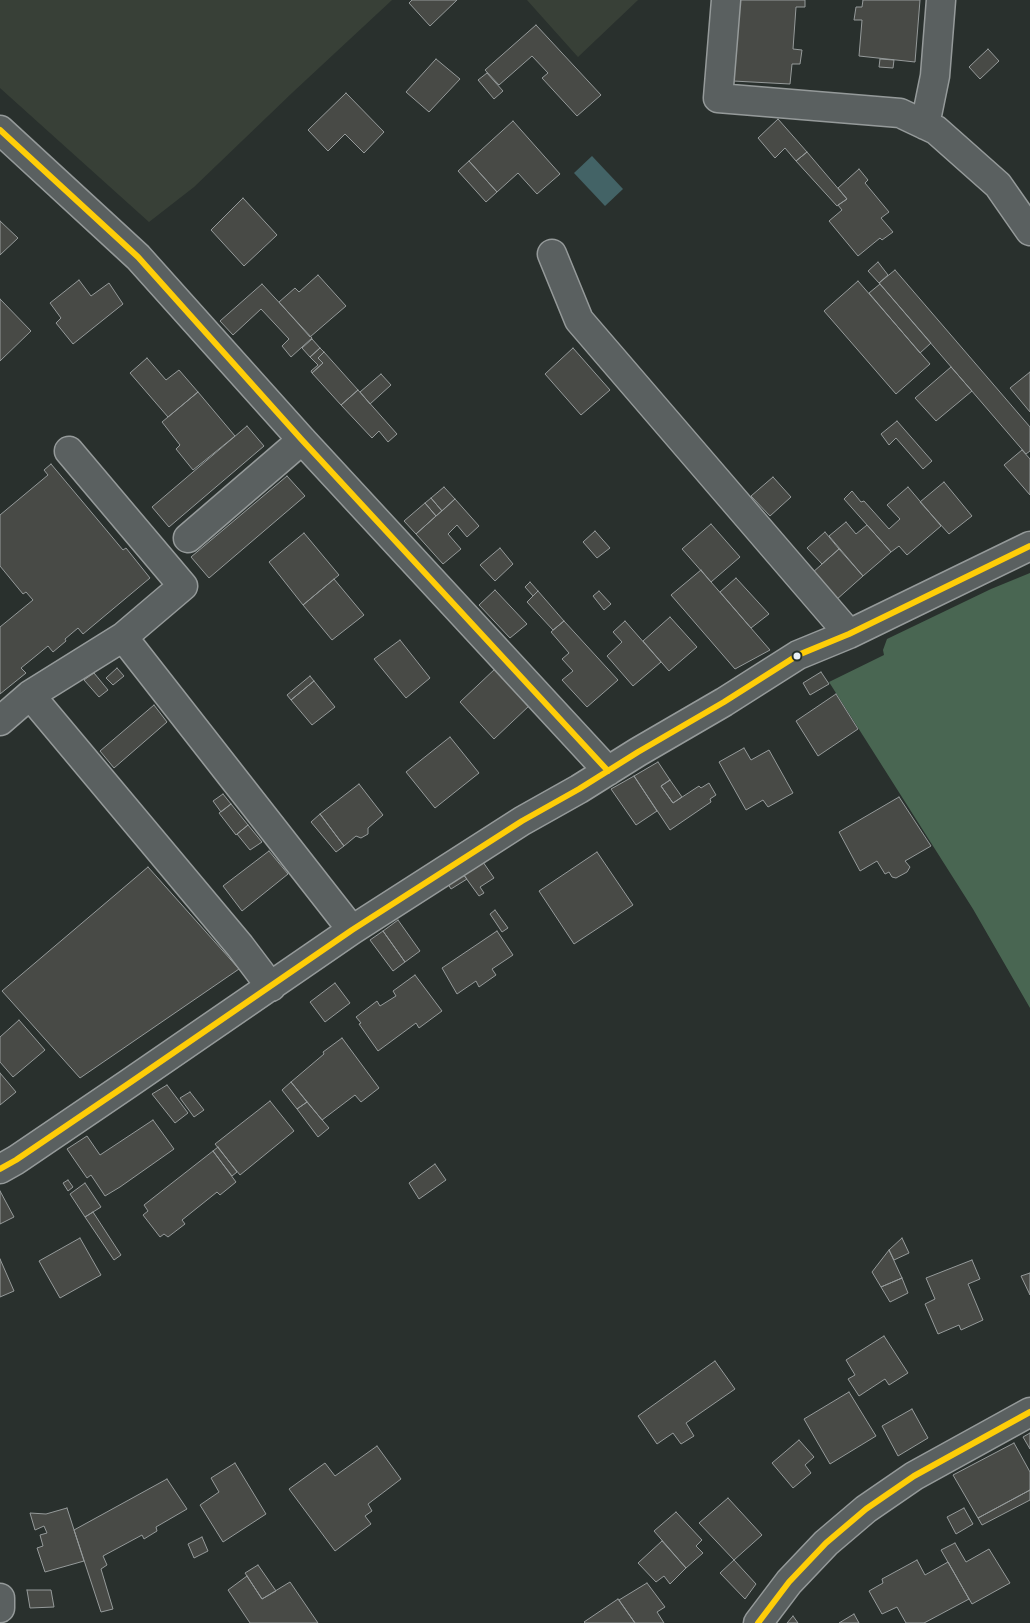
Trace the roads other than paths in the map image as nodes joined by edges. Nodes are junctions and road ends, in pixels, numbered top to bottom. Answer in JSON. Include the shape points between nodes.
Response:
{"nodes":[{"id":1,"x":726,"y":0,"type":"edge"},
{"id":2,"x":941,"y":0,"type":"edge"},
{"id":3,"x":925,"y":125,"type":"junction"},
{"id":4,"x":0,"y":130,"type":"edge"},
{"id":5,"x":1030,"y":231,"type":"edge"},
{"id":6,"x":552,"y":254,"type":"dead end"},
{"id":7,"x":302,"y":440,"type":"junction"},
{"id":8,"x":69,"y":451,"type":"dead end"},
{"id":9,"x":188,"y":538,"type":"dead end"},
{"id":10,"x":1030,"y":546,"type":"edge"},
{"id":11,"x":849,"y":634,"type":"junction"},
{"id":12,"x":123,"y":637,"type":"junction"},
{"id":13,"x":30,"y":695,"type":"junction"},
{"id":14,"x":0,"y":721,"type":"edge"},
{"id":15,"x":608,"y":771,"type":"junction"},
{"id":16,"x":352,"y":930,"type":"junction"},
{"id":17,"x":271,"y":987,"type":"junction"},
{"id":18,"x":0,"y":1169,"type":"edge"},
{"id":19,"x":1030,"y":1412,"type":"edge"},
{"id":20,"x":0,"y":1598,"type":"edge"},
{"id":21,"x":0,"y":1608,"type":"edge"},
{"id":22,"x":758,"y":1623,"type":"edge"}],
"edges":[{"from":1,"to":3,"type":"street","via":[[718,98],[900,113]]},
{"from":2,"to":3,"type":"street","via":[[935,76]]},
{"from":3,"to":5,"type":"street","via":[[936,130],[998,186]]},
{"from":4,"to":7,"type":"street","via":[[138,257]]},
{"from":6,"to":11,"type":"street","via":[[579,320]]},
{"from":7,"to":9,"type":"street"},
{"from":7,"to":15,"type":"street"},
{"from":8,"to":12,"type":"street","via":[[183,586]]},
{"from":10,"to":11,"type":"street"},
{"from":11,"to":15,"type":"street","via":[[798,655]]},
{"from":12,"to":13,"type":"street"},
{"from":12,"to":16,"type":"street"},
{"from":13,"to":14,"type":"street"},
{"from":13,"to":17,"type":"street"},
{"from":15,"to":16,"type":"street","via":[[522,821]]},
{"from":16,"to":17,"type":"street"},
{"from":17,"to":18,"type":"street"},
{"from":19,"to":22,"type":"street","via":[[914,1476],[866,1509],[826,1543],[789,1582]]},
{"from":20,"to":21,"type":"street"}]}
